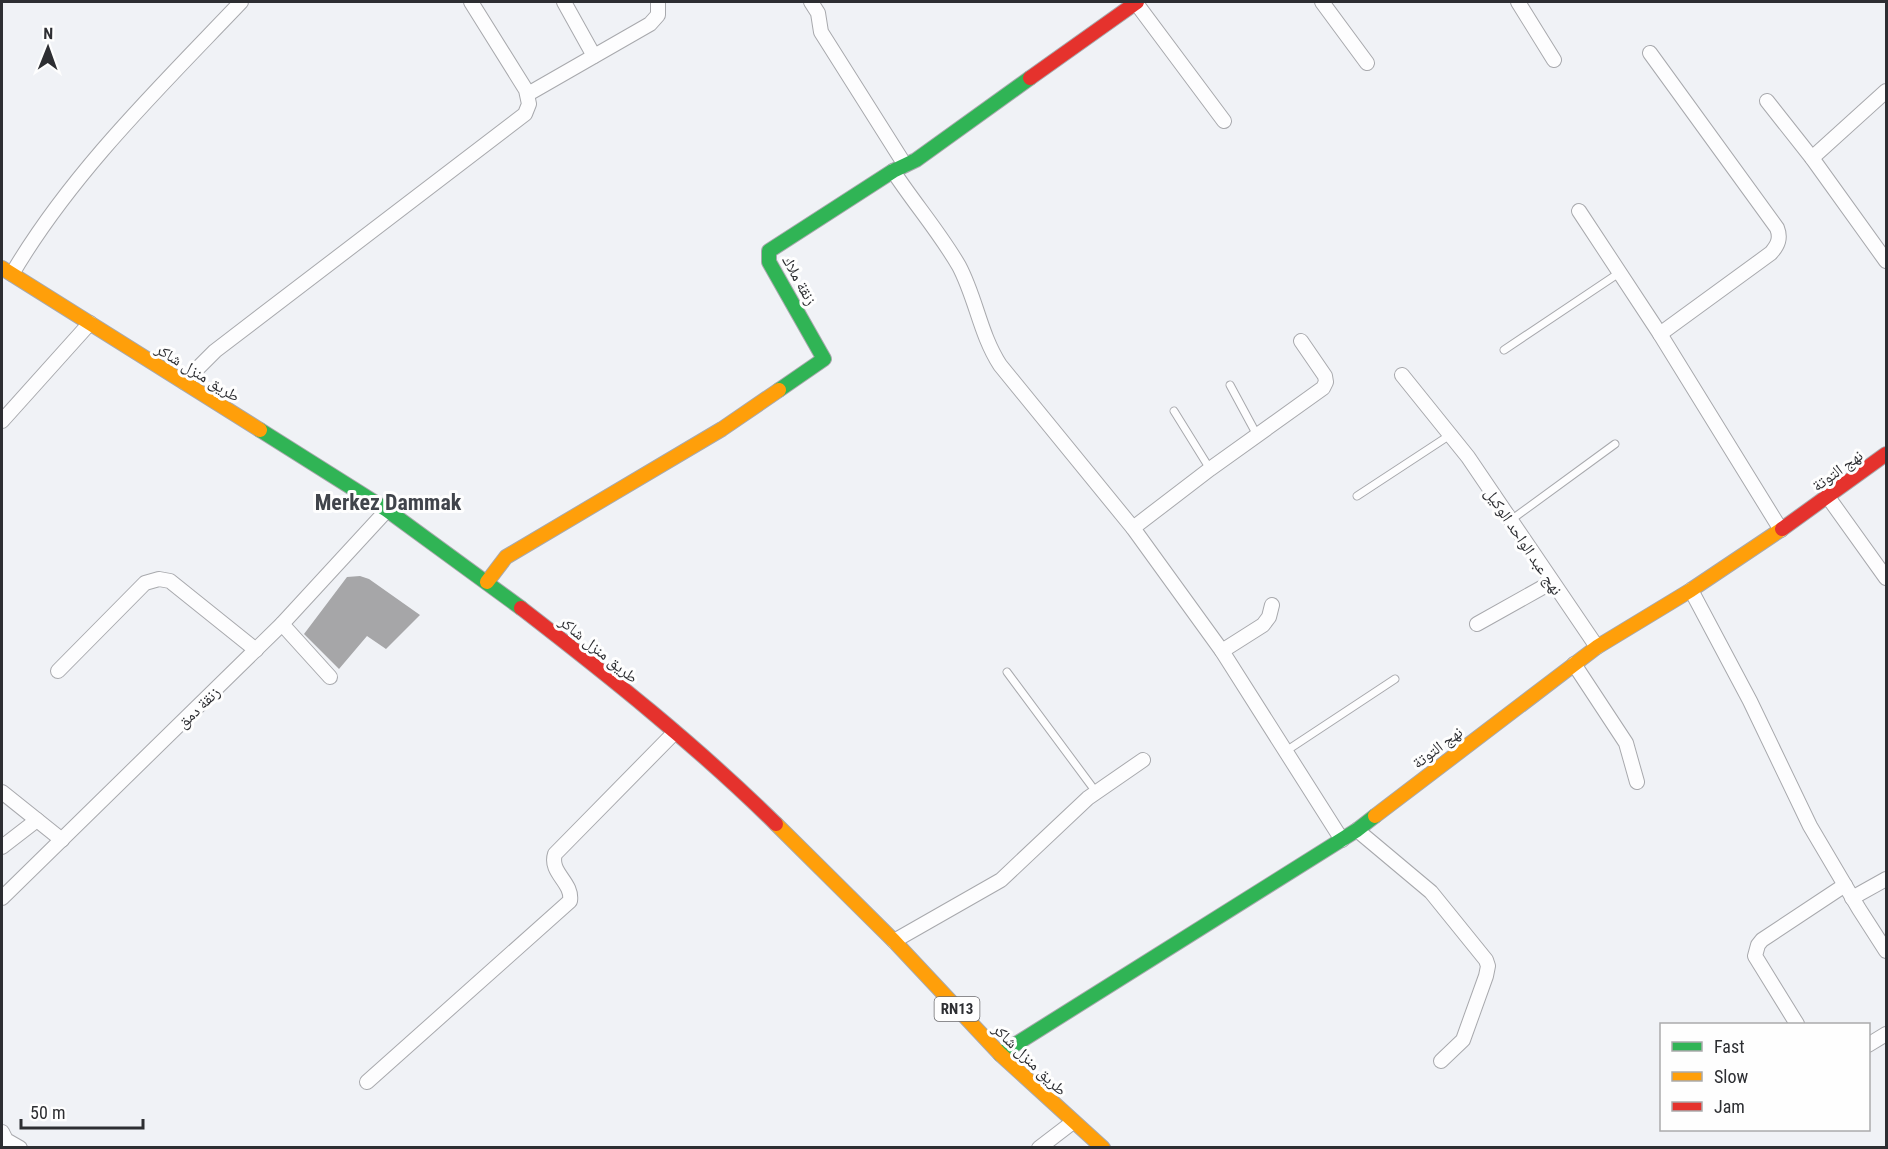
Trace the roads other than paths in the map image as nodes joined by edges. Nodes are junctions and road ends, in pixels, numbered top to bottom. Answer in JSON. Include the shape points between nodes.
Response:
{"nodes":[{"id":1,"x":241,"y":2,"type":"edge"},
{"id":2,"x":471,"y":2,"type":"edge"},
{"id":3,"x":564,"y":2,"type":"edge"},
{"id":4,"x":658,"y":2,"type":"edge"},
{"id":5,"x":811,"y":2,"type":"edge"},
{"id":6,"x":1136,"y":2,"type":"edge"},
{"id":7,"x":1322,"y":2,"type":"edge"},
{"id":8,"x":1518,"y":2,"type":"edge"},
{"id":9,"x":1650,"y":53,"type":"dead end"},
{"id":10,"x":594,"y":56,"type":"junction"},
{"id":11,"x":1554,"y":60,"type":"dead end"},
{"id":12,"x":1367,"y":63,"type":"dead end"},
{"id":13,"x":1887,"y":91,"type":"edge"},
{"id":14,"x":528,"y":94,"type":"junction"},
{"id":15,"x":1767,"y":101,"type":"dead end"},
{"id":16,"x":1224,"y":121,"type":"dead end"},
{"id":17,"x":1812,"y":158,"type":"junction"},
{"id":18,"x":899,"y":168,"type":"junction"},
{"id":19,"x":1579,"y":211,"type":"dead end"},
{"id":20,"x":1887,"y":261,"type":"edge"},
{"id":21,"x":7,"y":271,"type":"edge"},
{"id":22,"x":1619,"y":273,"type":"junction"},
{"id":23,"x":90,"y":323,"type":"junction"},
{"id":24,"x":1660,"y":334,"type":"junction"},
{"id":25,"x":1301,"y":341,"type":"dead end"},
{"id":26,"x":1504,"y":350,"type":"dead end"},
{"id":27,"x":1402,"y":375,"type":"dead end"},
{"id":28,"x":184,"y":382,"type":"junction"},
{"id":29,"x":1230,"y":385,"type":"dead end"},
{"id":30,"x":1174,"y":411,"type":"dead end"},
{"id":31,"x":2,"y":421,"type":"edge"},
{"id":32,"x":1257,"y":435,"type":"junction"},
{"id":33,"x":1450,"y":435,"type":"junction"},
{"id":34,"x":1615,"y":444,"type":"dead end"},
{"id":35,"x":1887,"y":454,"type":"edge"},
{"id":36,"x":1210,"y":469,"type":"junction"},
{"id":37,"x":1357,"y":496,"type":"dead end"},
{"id":38,"x":1828,"y":497,"type":"junction"},
{"id":39,"x":387,"y":510,"type":"junction"},
{"id":40,"x":1511,"y":520,"type":"junction"},
{"id":41,"x":1133,"y":528,"type":"junction"},
{"id":42,"x":1781,"y":530,"type":"junction"},
{"id":43,"x":1887,"y":578,"type":"edge"},
{"id":44,"x":487,"y":582,"type":"junction"},
{"id":45,"x":1552,"y":582,"type":"junction"},
{"id":46,"x":1692,"y":590,"type":"junction"},
{"id":47,"x":1272,"y":605,"type":"dead end"},
{"id":48,"x":282,"y":624,"type":"junction"},
{"id":49,"x":1477,"y":624,"type":"dead end"},
{"id":50,"x":1597,"y":647,"type":"junction"},
{"id":51,"x":256,"y":650,"type":"junction"},
{"id":52,"x":1222,"y":651,"type":"junction"},
{"id":53,"x":1574,"y":664,"type":"junction"},
{"id":54,"x":58,"y":671,"type":"dead end"},
{"id":55,"x":1007,"y":672,"type":"dead end"},
{"id":56,"x":330,"y":677,"type":"dead end"},
{"id":57,"x":1395,"y":679,"type":"dead end"},
{"id":58,"x":675,"y":732,"type":"junction"},
{"id":59,"x":1286,"y":751,"type":"junction"},
{"id":60,"x":1143,"y":760,"type":"dead end"},
{"id":61,"x":1637,"y":782,"type":"dead end"},
{"id":62,"x":2,"y":792,"type":"edge"},
{"id":63,"x":1096,"y":792,"type":"junction"},
{"id":64,"x":37,"y":820,"type":"junction"},
{"id":65,"x":1358,"y":830,"type":"junction"},
{"id":66,"x":62,"y":840,"type":"junction"},
{"id":67,"x":1342,"y":840,"type":"junction"},
{"id":68,"x":2,"y":847,"type":"edge"},
{"id":69,"x":1887,"y":879,"type":"edge"},
{"id":70,"x":1845,"y":885,"type":"junction"},
{"id":71,"x":2,"y":898,"type":"edge"},
{"id":72,"x":1852,"y":898,"type":"junction"},
{"id":73,"x":894,"y":941,"type":"junction"},
{"id":74,"x":1887,"y":951,"type":"edge"},
{"id":75,"x":1796,"y":1023,"type":"edge"},
{"id":76,"x":1887,"y":1034,"type":"edge"},
{"id":77,"x":1870,"y":1044,"type":"edge"},
{"id":78,"x":1000,"y":1054,"type":"junction"},
{"id":79,"x":1441,"y":1060,"type":"dead end"},
{"id":80,"x":367,"y":1082,"type":"dead end"},
{"id":81,"x":1073,"y":1122,"type":"junction"},
{"id":82,"x":2,"y":1132,"type":"edge"},
{"id":83,"x":20,"y":1148,"type":"edge"},
{"id":84,"x":1039,"y":1148,"type":"edge"},
{"id":85,"x":1103,"y":1148,"type":"edge"}],
"edges":[{"from":1,"to":21,"type":"street","via":[[116,136]]},
{"from":2,"to":14,"type":"street"},
{"from":3,"to":10,"type":"street"},
{"from":4,"to":10,"type":"street","via":[[660,10],[655,19]]},
{"from":5,"to":18,"type":"street","via":[[818,13],[821,32]]},
{"from":6,"to":16,"type":"street"},
{"from":6,"to":18,"type":"street","name":"زنقة ملاك","via":[[916,160]]},
{"from":7,"to":12,"type":"street"},
{"from":8,"to":11,"type":"street"},
{"from":9,"to":24,"type":"street","via":[[1777,228],[1779,237],[1771,252]]},
{"from":10,"to":14,"type":"street"},
{"from":13,"to":17,"type":"street"},
{"from":14,"to":28,"type":"street","via":[[530,104],[525,114],[215,351]]},
{"from":15,"to":17,"type":"street"},
{"from":17,"to":20,"type":"street"},
{"from":18,"to":41,"type":"street","via":[[960,268],[986,339],[1000,365]]},
{"from":18,"to":44,"type":"street","name":"زنقة ملاك","via":[[769,251],[769,262],[824,359],[722,429],[506,556]]},
{"from":19,"to":22,"type":"street"},
{"from":21,"to":23,"type":"street","name":"طريق منزل شاكر","number":"RN13"},
{"from":22,"to":24,"type":"street"},
{"from":22,"to":26,"type":"lane"},
{"from":23,"to":28,"type":"street","name":"طريق منزل شاكر","number":"RN13"},
{"from":23,"to":31,"type":"street"},
{"from":24,"to":42,"type":"street"},
{"from":25,"to":32,"type":"street","via":[[1325,375],[1325,385]]},
{"from":27,"to":33,"type":"street","name":"نهج عبد الواحد الوكيل"},
{"from":28,"to":39,"type":"street","name":"طريق منزل شاكر","number":"RN13"},
{"from":29,"to":32,"type":"lane"},
{"from":30,"to":36,"type":"lane"},
{"from":32,"to":36,"type":"street"},
{"from":33,"to":37,"type":"lane"},
{"from":33,"to":40,"type":"street","name":"نهج عبد الواحد الوكيل"},
{"from":34,"to":40,"type":"lane"},
{"from":35,"to":38,"type":"street","name":"نهج التوتة"},
{"from":36,"to":41,"type":"street"},
{"from":38,"to":42,"type":"street","name":"نهج التوتة"},
{"from":38,"to":43,"type":"street"},
{"from":39,"to":44,"type":"street","name":"طريق منزل شاكر","number":"RN13"},
{"from":39,"to":48,"type":"street","name":"زنقة دمق"},
{"from":40,"to":45,"type":"street","name":"نهج عبد الواحد الوكيل"},
{"from":41,"to":52,"type":"street"},
{"from":42,"to":46,"type":"street","name":"نهج التوتة"},
{"from":44,"to":58,"type":"street","name":"طريق منزل شاكر","number":"RN13"},
{"from":45,"to":49,"type":"street"},
{"from":45,"to":50,"type":"street","name":"نهج عبد الواحد الوكيل"},
{"from":46,"to":50,"type":"street","name":"نهج التوتة"},
{"from":46,"to":70,"type":"street","via":[[1810,826]]},
{"from":47,"to":52,"type":"street","via":[[1263,625]]},
{"from":48,"to":51,"type":"street","name":"زنقة دمق"},
{"from":48,"to":56,"type":"street"},
{"from":50,"to":53,"type":"street","name":"نهج التوتة"},
{"from":51,"to":54,"type":"street","via":[[170,580],[159,579],[145,583]]},
{"from":51,"to":66,"type":"street","name":"زنقة دمق"},
{"from":52,"to":59,"type":"street"},
{"from":53,"to":61,"type":"street","via":[[1626,743]]},
{"from":53,"to":65,"type":"street","name":"نهج التوتة"},
{"from":55,"to":63,"type":"lane"},
{"from":57,"to":59,"type":"lane"},
{"from":58,"to":73,"type":"street","name":"طريق منزل شاكر","number":"RN13","via":[[758,806]]},
{"from":58,"to":80,"type":"street","via":[[555,854],[553,866],[570,891],[570,900]]},
{"from":59,"to":67,"type":"street"},
{"from":60,"to":63,"type":"street"},
{"from":62,"to":64,"type":"street"},
{"from":63,"to":73,"type":"street","via":[[1001,880]]},
{"from":64,"to":66,"type":"street"},
{"from":64,"to":68,"type":"street"},
{"from":65,"to":67,"type":"street","name":"نهج التوتة"},
{"from":65,"to":79,"type":"street","via":[[1431,892],[1486,960],[1486,976],[1463,1040]]},
{"from":66,"to":71,"type":"street","name":"زنقة دمق"},
{"from":67,"to":78,"type":"street","name":"نهج التوتة"},
{"from":69,"to":72,"type":"street"},
{"from":70,"to":72,"type":"street"},
{"from":70,"to":75,"type":"street","via":[[1762,940],[1756,951],[1755,956]]},
{"from":72,"to":74,"type":"street"},
{"from":73,"to":78,"type":"street","name":"طريق منزل شاكر","number":"RN13"},
{"from":76,"to":77,"type":"street"},
{"from":78,"to":81,"type":"street","name":"طريق منزل شاكر","number":"RN13"},
{"from":81,"to":84,"type":"street"},
{"from":81,"to":85,"type":"street","name":"طريق منزل شاكر","number":"RN13"},
{"from":82,"to":83,"type":"street","via":[[6,1140]]}]}
